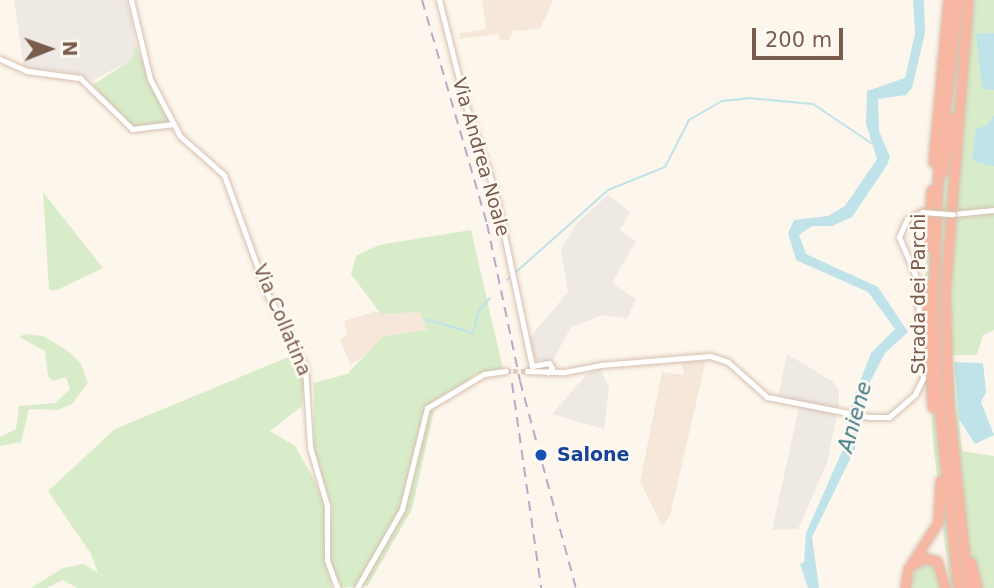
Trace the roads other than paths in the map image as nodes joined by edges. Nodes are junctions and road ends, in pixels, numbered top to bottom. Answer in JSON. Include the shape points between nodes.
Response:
{"nodes":[{"id":1,"x":131,"y":0,"type":"edge"},
{"id":2,"x":439,"y":0,"type":"edge"},
{"id":3,"x":948,"y":0,"type":"edge"},
{"id":4,"x":958,"y":0,"type":"edge"},
{"id":5,"x":968,"y":0,"type":"edge"},
{"id":6,"x":0,"y":59,"type":"edge"},
{"id":7,"x":960,"y":82,"type":"junction"},
{"id":8,"x":174,"y":124,"type":"junction"},
{"id":9,"x":942,"y":175,"type":"junction"},
{"id":10,"x":994,"y":210,"type":"edge"},
{"id":11,"x":938,"y":274,"type":"junction"},
{"id":12,"x":532,"y":367,"type":"junction"},
{"id":13,"x":550,"y":369,"type":"junction"},
{"id":14,"x":506,"y":371,"type":"tunnel mouth"},
{"id":15,"x":947,"y":379,"type":"junction"},
{"id":16,"x":940,"y":481,"type":"junction"},
{"id":17,"x":959,"y":504,"type":"junction"},
{"id":18,"x":909,"y":569,"type":"junction"},
{"id":19,"x":337,"y":588,"type":"edge"},
{"id":20,"x":357,"y":588,"type":"edge"},
{"id":21,"x":906,"y":588,"type":"edge"},
{"id":22,"x":945,"y":588,"type":"edge"},
{"id":23,"x":952,"y":588,"type":"edge"},
{"id":24,"x":960,"y":588,"type":"edge"},
{"id":25,"x":968,"y":588,"type":"edge"},
{"id":26,"x":976,"y":588,"type":"edge"}],
"edges":[{"from":1,"to":8,"type":"street","name":"Via Collatina","via":[[147,72]]},
{"from":2,"to":12,"type":"street","name":"Via Andrea Noale","via":[[465,103],[495,192]]},
{"from":3,"to":16,"type":"highway","via":[[928,228],[928,349]]},
{"from":4,"to":9,"type":"highway","name":"Strada dei Parchi"},
{"from":4,"to":24,"type":"highway","name":"Strada dei Parchi","via":[[937,183],[933,301],[938,397]]},
{"from":5,"to":7,"type":"highway"},
{"from":6,"to":8,"type":"street","via":[[27,71],[80,78],[132,129]]},
{"from":7,"to":9,"type":"highway"},
{"from":7,"to":15,"type":"highway","via":[[946,251]]},
{"from":8,"to":19,"type":"street","name":"Via Collatina","via":[[186,143],[220,167],[267,293],[305,367],[310,447],[327,506],[327,560]]},
{"from":9,"to":11,"type":"highway","name":"Strada dei Parchi"},
{"from":10,"to":13,"type":"street","bridge":true,"via":[[922,212],[907,219],[899,237],[917,279],[922,382],[896,413],[869,417],[764,396],[728,362],[710,356]]},
{"from":11,"to":15,"type":"highway"},
{"from":11,"to":24,"type":"highway","name":"Strada dei Parchi","via":[[941,387]]},
{"from":12,"to":13,"type":"street"},
{"from":12,"to":13,"type":"street"},
{"from":14,"to":20,"type":"street","via":[[479,376],[427,408],[402,509]]},
{"from":15,"to":17,"type":"highway"},
{"from":16,"to":18,"type":"highway","via":[[938,522]]},
{"from":16,"to":23,"type":"highway"},
{"from":17,"to":25,"type":"highway"},
{"from":17,"to":26,"type":"highway"},
{"from":18,"to":21,"type":"highway"},
{"from":18,"to":22,"type":"highway","via":[[921,559],[934,560],[942,568]]}]}
